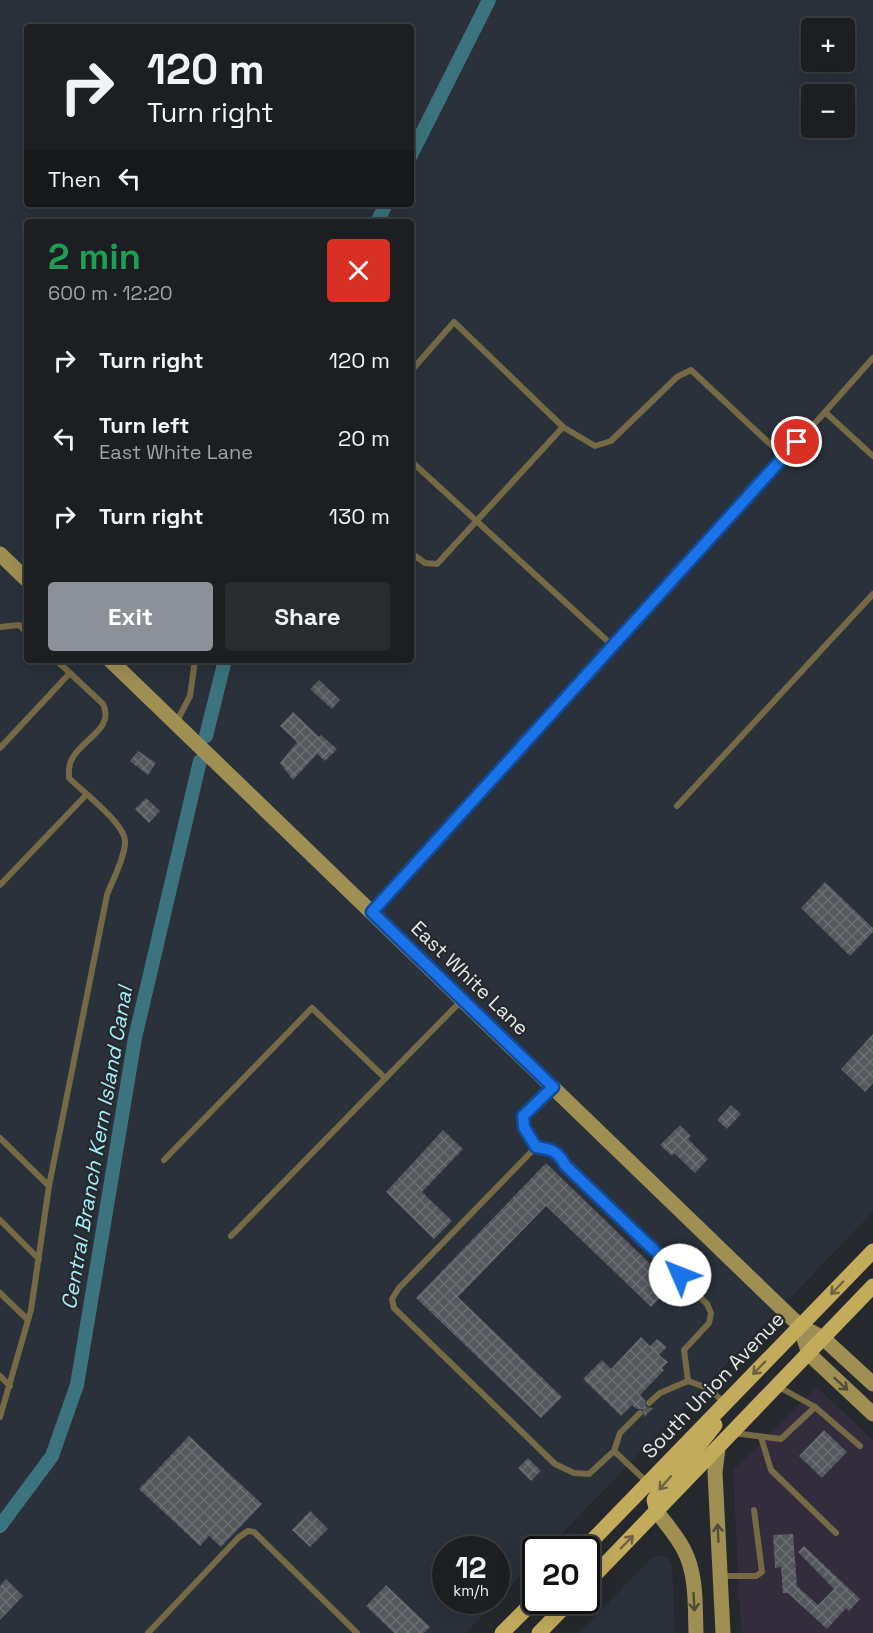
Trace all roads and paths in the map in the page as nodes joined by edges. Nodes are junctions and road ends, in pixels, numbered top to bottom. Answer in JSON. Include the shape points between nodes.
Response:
{"nodes":[{"id":1,"x":873,"y":358,"type":"edge"},
{"id":2,"x":414,"y":368,"type":"edge"},
{"id":3,"x":825,"y":412,"type":"junction"},
{"id":4,"x":563,"y":427,"type":"junction"},
{"id":5,"x":873,"y":456,"type":"edge"},
{"id":6,"x":784,"y":457,"type":"junction"},
{"id":7,"x":414,"y":464,"type":"edge"},
{"id":8,"x":477,"y":520,"type":"junction"},
{"id":9,"x":0,"y":554,"type":"edge"},
{"id":10,"x":414,"y":555,"type":"edge"},
{"id":11,"x":24,"y":577,"type":"edge"},
{"id":12,"x":873,"y":594,"type":"edge"},
{"id":13,"x":0,"y":627,"type":"edge"},
{"id":14,"x":24,"y":630,"type":"edge"},
{"id":15,"x":613,"y":646,"type":"junction"},
{"id":16,"x":59,"y":663,"type":"edge"},
{"id":17,"x":113,"y":663,"type":"edge"},
{"id":18,"x":195,"y":663,"type":"edge"},
{"id":19,"x":70,"y":673,"type":"junction"},
{"id":20,"x":176,"y":724,"type":"junction"},
{"id":21,"x":0,"y":748,"type":"edge"},
{"id":22,"x":86,"y":795,"type":"junction"},
{"id":23,"x":677,"y":806,"type":"dead end"},
{"id":24,"x":0,"y":885,"type":"edge"},
{"id":25,"x":372,"y":912,"type":"junction"},
{"id":26,"x":462,"y":999,"type":"junction"},
{"id":27,"x":385,"y":1078,"type":"junction"},
{"id":28,"x":553,"y":1087,"type":"junction"},
{"id":29,"x":0,"y":1138,"type":"edge"},
{"id":30,"x":536,"y":1147,"type":"junction"},
{"id":31,"x":164,"y":1160,"type":"dead end"},
{"id":32,"x":49,"y":1186,"type":"junction"},
{"id":33,"x":0,"y":1220,"type":"edge"},
{"id":34,"x":231,"y":1236,"type":"dead end"},
{"id":35,"x":873,"y":1251,"type":"edge"},
{"id":36,"x":39,"y":1259,"type":"junction"},
{"id":37,"x":873,"y":1286,"type":"edge"},
{"id":38,"x":0,"y":1293,"type":"edge"},
{"id":39,"x":28,"y":1320,"type":"junction"},
{"id":40,"x":800,"y":1326,"type":"junction"},
{"id":41,"x":823,"y":1338,"type":"junction"},
{"id":42,"x":809,"y":1354,"type":"junction"},
{"id":43,"x":0,"y":1376,"type":"edge"},
{"id":44,"x":688,"y":1380,"type":"junction"},
{"id":45,"x":873,"y":1384,"type":"edge"},
{"id":46,"x":10,"y":1386,"type":"junction"},
{"id":47,"x":778,"y":1387,"type":"junction"},
{"id":48,"x":649,"y":1403,"type":"dead end"},
{"id":49,"x":724,"y":1403,"type":"junction"},
{"id":50,"x":815,"y":1407,"type":"junction"},
{"id":51,"x":640,"y":1413,"type":"dead end"},
{"id":52,"x":873,"y":1414,"type":"edge"},
{"id":53,"x":0,"y":1417,"type":"edge"},
{"id":54,"x":733,"y":1433,"type":"junction"},
{"id":55,"x":760,"y":1437,"type":"junction"},
{"id":56,"x":860,"y":1446,"type":"dead end"},
{"id":57,"x":718,"y":1448,"type":"junction"},
{"id":58,"x":614,"y":1451,"type":"junction"},
{"id":59,"x":648,"y":1482,"type":"junction"},
{"id":60,"x":754,"y":1510,"type":"dead end"},
{"id":61,"x":657,"y":1512,"type":"junction"},
{"id":62,"x":836,"y":1533,"type":"dead end"},
{"id":63,"x":596,"y":1536,"type":"edge"},
{"id":64,"x":600,"y":1570,"type":"edge"},
{"id":65,"x":720,"y":1576,"type":"junction"},
{"id":66,"x":522,"y":1613,"type":"edge"},
{"id":67,"x":557,"y":1614,"type":"edge"},
{"id":68,"x":148,"y":1633,"type":"edge"},
{"id":69,"x":357,"y":1633,"type":"edge"},
{"id":70,"x":502,"y":1633,"type":"edge"},
{"id":71,"x":539,"y":1633,"type":"edge"},
{"id":72,"x":696,"y":1633,"type":"edge"},
{"id":73,"x":723,"y":1633,"type":"edge"}],
"edges":[{"from":1,"to":3,"type":"lane"},
{"from":2,"to":4,"type":"lane","via":[[454,322]]},
{"from":3,"to":5,"type":"lane"},
{"from":3,"to":6,"type":"lane"},
{"from":4,"to":6,"type":"lane","via":[[595,446],[611,441],[677,377],[691,370]]},
{"from":4,"to":8,"type":"lane"},
{"from":6,"to":15,"type":"lane"},
{"from":7,"to":8,"type":"lane"},
{"from":8,"to":10,"type":"lane","via":[[437,564],[425,563]]},
{"from":8,"to":15,"type":"lane"},
{"from":9,"to":11,"type":"street"},
{"from":12,"to":23,"type":"lane"},
{"from":13,"to":14,"type":"lane","via":[[19,625]]},
{"from":15,"to":25,"type":"lane"},
{"from":16,"to":19,"type":"lane"},
{"from":17,"to":20,"type":"street","name":"East White Lane"},
{"from":18,"to":20,"type":"lane","via":[[190,696]]},
{"from":19,"to":21,"type":"lane"},
{"from":19,"to":22,"type":"lane","via":[[107,712],[105,722],[72,757],[69,766],[69,778]]},
{"from":20,"to":25,"type":"street","name":"East White Lane"},
{"from":22,"to":24,"type":"lane"},
{"from":22,"to":32,"type":"lane","via":[[120,827],[125,841],[107,895]]},
{"from":25,"to":26,"type":"street","name":"East White Lane"},
{"from":26,"to":27,"type":"lane"},
{"from":26,"to":28,"type":"street","name":"East White Lane"},
{"from":27,"to":31,"type":"lane","via":[[312,1008]]},
{"from":27,"to":34,"type":"lane"},
{"from":28,"to":30,"type":"lane","via":[[523,1116],[524,1127]]},
{"from":28,"to":40,"type":"street","name":"East White Lane"},
{"from":29,"to":32,"type":"lane"},
{"from":30,"to":44,"type":"lane","via":[[558,1152],[565,1165],[707,1304],[711,1313],[709,1323],[684,1350]]},
{"from":30,"to":58,"type":"lane","via":[[399,1288],[393,1308],[555,1464],[574,1473],[589,1474]]},
{"from":32,"to":36,"type":"lane"},
{"from":33,"to":36,"type":"lane"},
{"from":35,"to":40,"type":"main road","name":"South Union Avenue","one_way":true},
{"from":36,"to":39,"type":"lane"},
{"from":37,"to":41,"type":"main road"},
{"from":38,"to":39,"type":"lane"},
{"from":39,"to":46,"type":"lane"},
{"from":40,"to":41,"type":"street"},
{"from":40,"to":42,"type":"street"},
{"from":40,"to":49,"type":"main road","name":"South Union Avenue","one_way":true},
{"from":41,"to":42,"type":"main road"},
{"from":41,"to":45,"type":"street"},
{"from":42,"to":47,"type":"main road"},
{"from":42,"to":52,"type":"street","one_way":true},
{"from":43,"to":46,"type":"lane"},
{"from":44,"to":48,"type":"lane","via":[[660,1393]]},
{"from":44,"to":49,"type":"lane","via":[[710,1389]]},
{"from":46,"to":53,"type":"lane"},
{"from":47,"to":50,"type":"lane"},
{"from":47,"to":54,"type":"main road"},
{"from":49,"to":59,"type":"main road","name":"South Union Avenue"},
{"from":49,"to":61,"type":"main road","one_way":true,"via":[[714,1426],[657,1493]]},
{"from":50,"to":55,"type":"lane","via":[[781,1439]]},
{"from":50,"to":56,"type":"lane"},
{"from":51,"to":58,"type":"lane","via":[[620,1433]]},
{"from":54,"to":55,"type":"lane"},
{"from":54,"to":57,"type":"main road"},
{"from":55,"to":62,"type":"lane","via":[[771,1470]]},
{"from":57,"to":61,"type":"main road"},
{"from":65,"to":57,"type":"street","one_way":true,"via":[[715,1472]]},
{"from":58,"to":59,"type":"lane"},
{"from":59,"to":63,"type":"main road","name":"South Union Avenue"},
{"from":60,"to":65,"type":"lane","via":[[762,1572],[756,1576]]},
{"from":64,"to":61,"type":"main road","one_way":true},
{"from":61,"to":72,"type":"street","one_way":true,"via":[[688,1558]]},
{"from":65,"to":73,"type":"street"},
{"from":66,"to":70,"type":"main road"},
{"from":67,"to":71,"type":"main road"},
{"from":68,"to":69,"type":"lane","via":[[248,1531],[254,1532]]}]}
